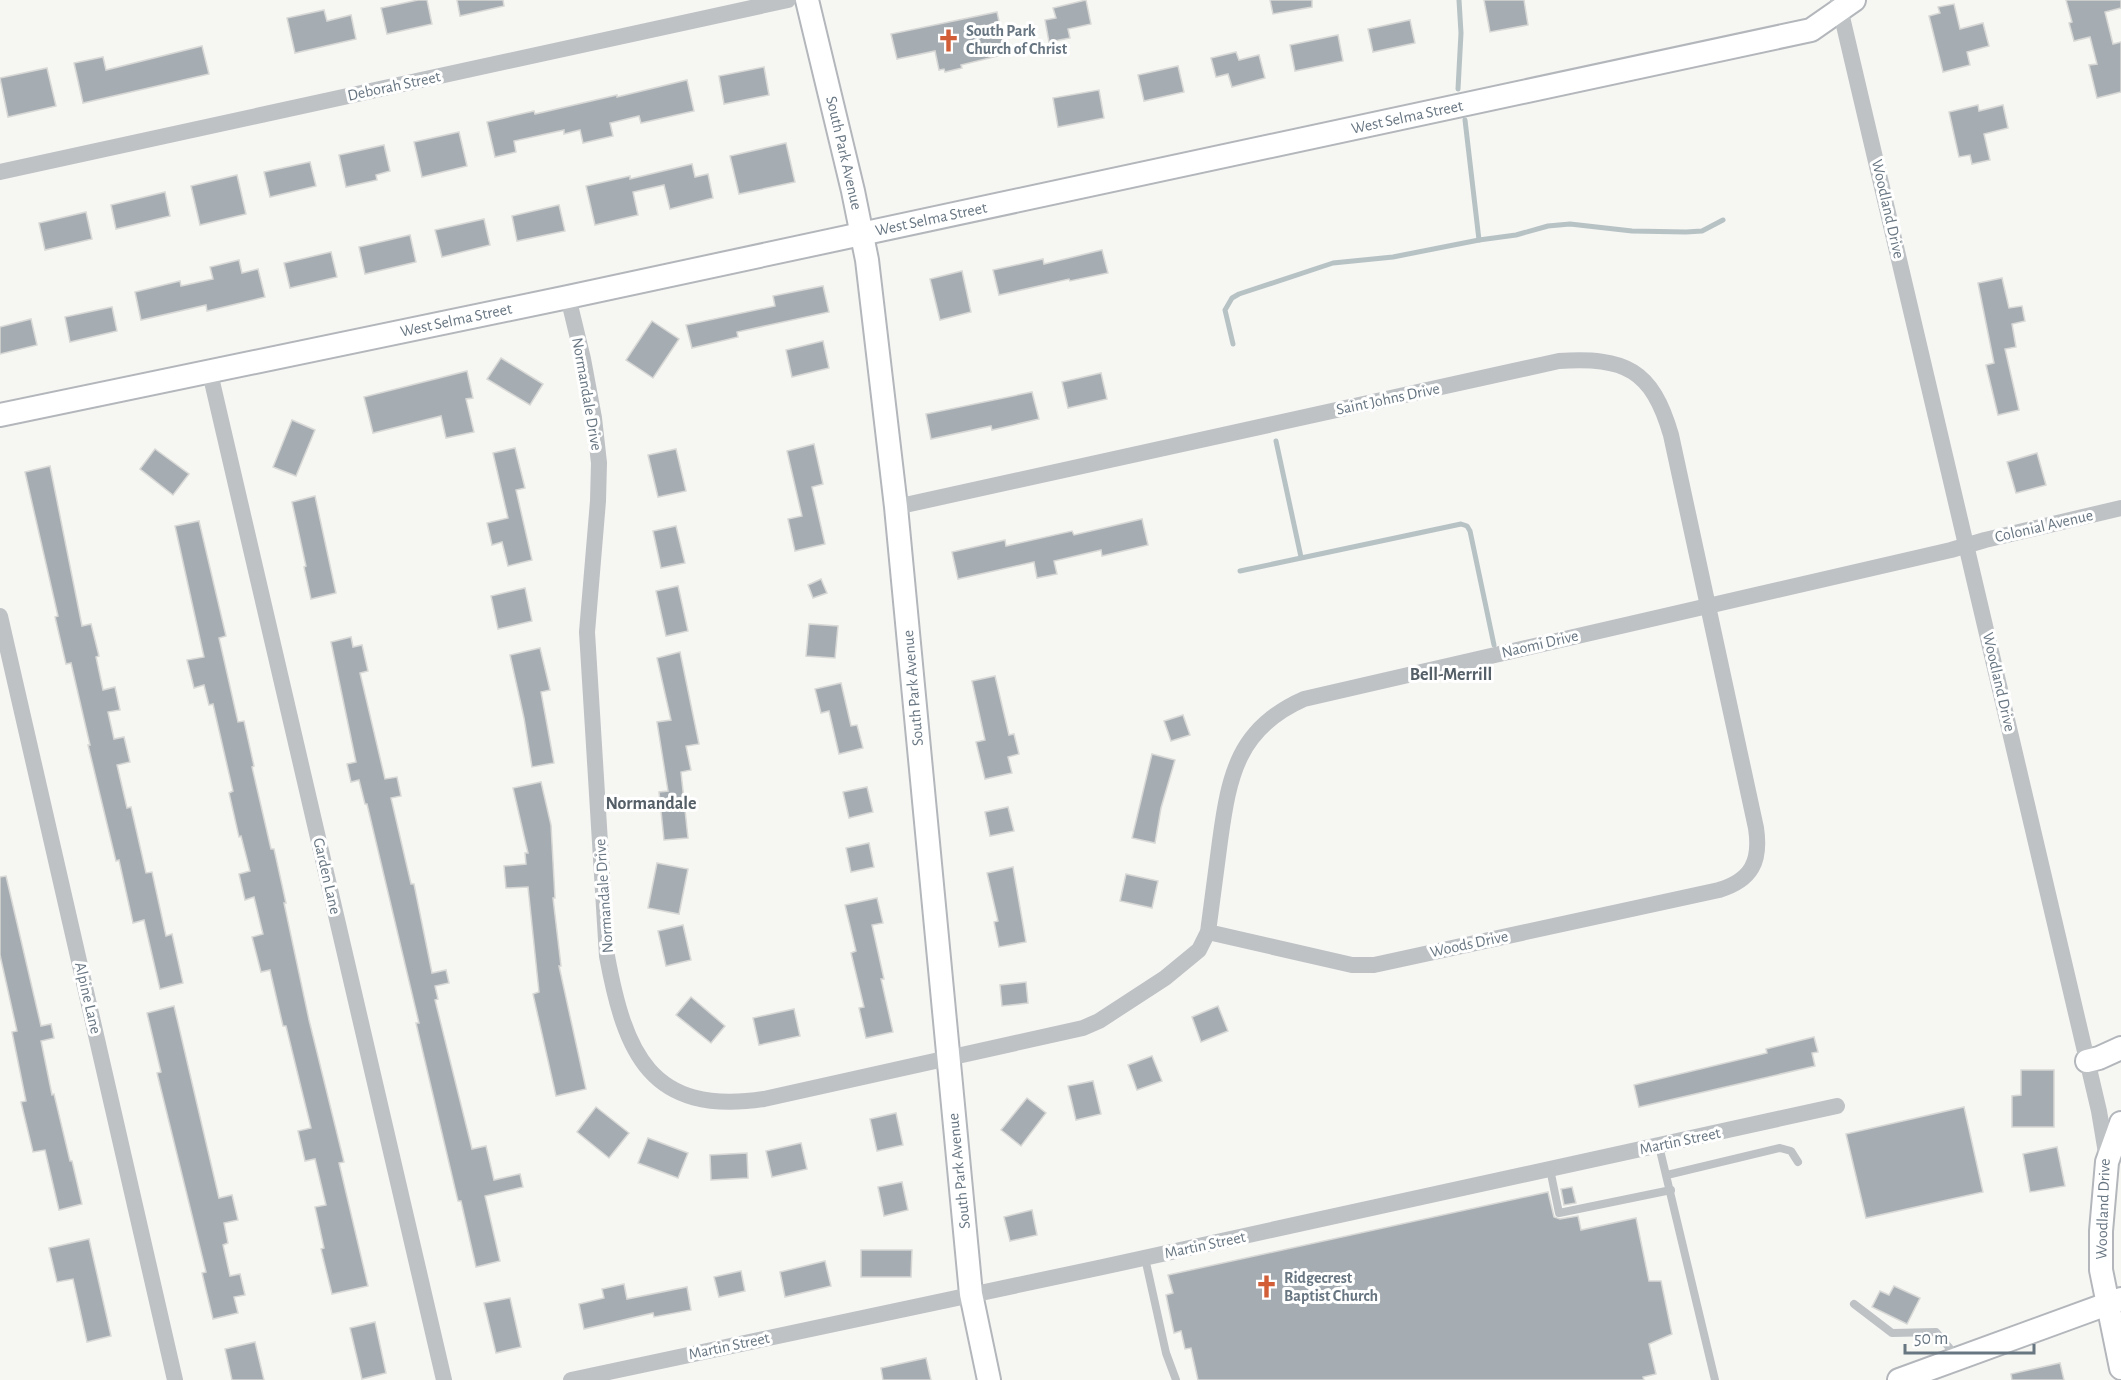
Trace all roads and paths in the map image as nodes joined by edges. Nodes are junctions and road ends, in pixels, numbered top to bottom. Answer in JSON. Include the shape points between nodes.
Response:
{"nodes":[{"id":1,"x":788,"y":0,"type":"edge"},
{"id":2,"x":807,"y":0,"type":"edge"},
{"id":3,"x":1844,"y":3,"type":"edge"},
{"id":4,"x":0,"y":172,"type":"edge"},
{"id":5,"x":862,"y":233,"type":"junction"},
{"id":6,"x":568,"y":297,"type":"junction"},
{"id":7,"x":210,"y":373,"type":"junction"},
{"id":8,"x":0,"y":416,"type":"edge"},
{"id":9,"x":896,"y":507,"type":"junction"},
{"id":10,"x":2121,"y":508,"type":"edge"},
{"id":11,"x":1967,"y":545,"type":"junction"},
{"id":12,"x":1707,"y":607,"type":"junction"},
{"id":13,"x":0,"y":616,"type":"edge"},
{"id":14,"x":1208,"y":932,"type":"junction"},
{"id":15,"x":2121,"y":1048,"type":"edge"},
{"id":16,"x":948,"y":1059,"type":"junction"},
{"id":17,"x":2087,"y":1061,"type":"junction"},
{"id":18,"x":1838,"y":1106,"type":"dead end"},
{"id":19,"x":2121,"y":1123,"type":"edge"},
{"id":20,"x":1659,"y":1146,"type":"junction"},
{"id":21,"x":1798,"y":1162,"type":"dead end"},
{"id":22,"x":2107,"y":1162,"type":"junction"},
{"id":23,"x":1550,"y":1169,"type":"junction"},
{"id":24,"x":1667,"y":1175,"type":"junction"},
{"id":25,"x":1671,"y":1190,"type":"junction"},
{"id":26,"x":1145,"y":1258,"type":"junction"},
{"id":27,"x":971,"y":1294,"type":"junction"},
{"id":28,"x":2115,"y":1301,"type":"edge"},
{"id":29,"x":1854,"y":1304,"type":"dead end"},
{"id":30,"x":1958,"y":1358,"type":"junction"},
{"id":31,"x":2121,"y":1368,"type":"edge"},
{"id":32,"x":175,"y":1380,"type":"edge"},
{"id":33,"x":444,"y":1380,"type":"edge"},
{"id":34,"x":571,"y":1380,"type":"edge"},
{"id":35,"x":989,"y":1380,"type":"edge"},
{"id":36,"x":1176,"y":1380,"type":"edge"},
{"id":37,"x":1715,"y":1380,"type":"edge"},
{"id":38,"x":1899,"y":1380,"type":"edge"}],
"edges":[{"from":1,"to":4,"type":"street","name":"Deborah Street"},
{"from":2,"to":5,"type":"street","name":"South Park Avenue"},
{"from":3,"to":5,"type":"street","name":"West Selma Street","via":[[1811,30]]},
{"from":3,"to":11,"type":"street","name":"Woodland Drive"},
{"from":5,"to":6,"type":"street","name":"West Selma Street"},
{"from":5,"to":9,"type":"street","name":"South Park Avenue"},
{"from":6,"to":7,"type":"street","name":"West Selma Street"},
{"from":6,"to":16,"type":"street","name":"Normandale Drive","via":[[583,359],[599,463],[587,632],[589,676],[607,956],[615,999],[630,1042],[643,1064],[662,1082],[682,1094],[721,1101],[764,1099]]},
{"from":7,"to":8,"type":"street","name":"West Selma Street"},
{"from":7,"to":33,"type":"street","name":"Garden Lane"},
{"from":9,"to":12,"type":"street","name":"Saint Johns Drive","via":[[1559,362],[1588,359],[1628,368],[1644,379],[1665,413]]},
{"from":9,"to":16,"type":"street","name":"South Park Avenue"},
{"from":10,"to":11,"type":"street","name":"Colonial Avenue"},
{"from":11,"to":12,"type":"street","name":"Naomi Drive"},
{"from":11,"to":17,"type":"street","name":"Woodland Drive"},
{"from":12,"to":14,"type":"street","name":"Naomi Drive","via":[[1324,693],[1285,707],[1252,737],[1233,774],[1226,798]]},
{"from":12,"to":14,"type":"street","name":"Woods Drive","via":[[1759,843],[1753,867],[1738,882],[1719,890],[1374,965],[1352,965]]},
{"from":13,"to":32,"type":"street","name":"Alpine Lane"},
{"from":14,"to":16,"type":"street","via":[[1199,950],[1166,978],[1099,1022]]},
{"from":15,"to":17,"type":"street"},
{"from":16,"to":27,"type":"street","name":"South Park Avenue"},
{"from":17,"to":22,"type":"street","name":"Woodland Drive"},
{"from":18,"to":20,"type":"street","name":"Martin Street"},
{"from":19,"to":22,"type":"street"},
{"from":20,"to":23,"type":"street","name":"Martin Street"},
{"from":20,"to":24,"type":"lane"},
{"from":21,"to":24,"type":"lane","via":[[1791,1151],[1780,1148]]},
{"from":22,"to":28,"type":"street","name":"Woodland Drive","via":[[2101,1270]]},
{"from":23,"to":25,"type":"lane","via":[[1559,1213]]},
{"from":23,"to":26,"type":"street","name":"Martin Street"},
{"from":24,"to":25,"type":"lane"},
{"from":25,"to":37,"type":"lane"},
{"from":26,"to":27,"type":"street","name":"Martin Street"},
{"from":26,"to":36,"type":"lane","via":[[1166,1353]]},
{"from":27,"to":34,"type":"street","name":"Martin Street"},
{"from":27,"to":35,"type":"street","name":"South Park Avenue"},
{"from":28,"to":30,"type":"street"},
{"from":28,"to":31,"type":"street","name":"Woodland Drive"},
{"from":29,"to":30,"type":"lane","via":[[1892,1333],[1936,1332]]},
{"from":30,"to":38,"type":"street"}]}
